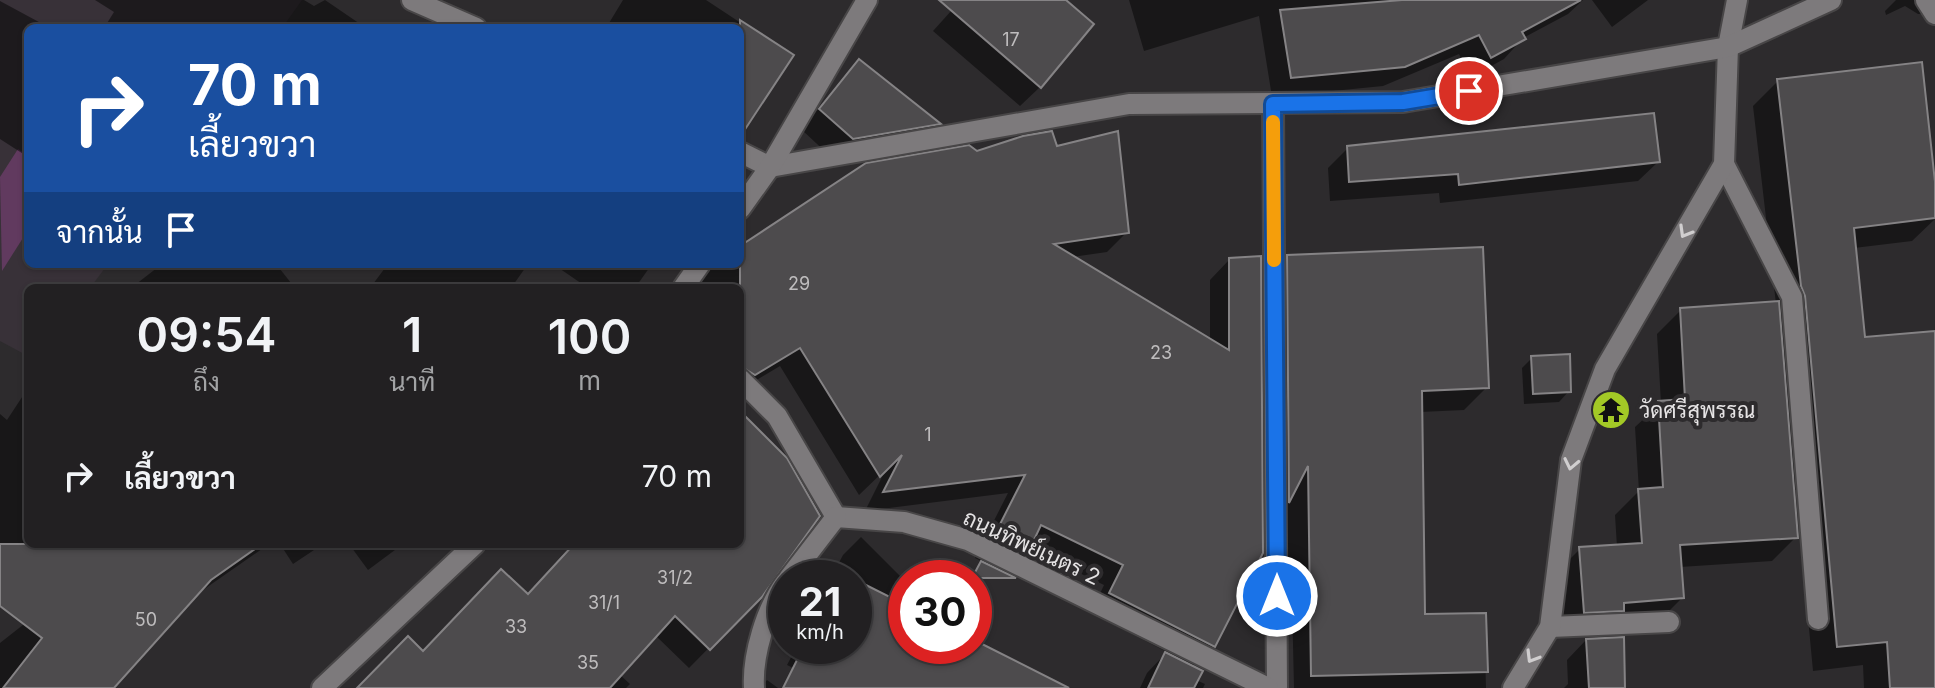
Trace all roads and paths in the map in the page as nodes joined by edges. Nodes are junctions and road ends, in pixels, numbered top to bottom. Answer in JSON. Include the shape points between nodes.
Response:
{"nodes":[{"id":1,"x":412,"y":0,"type":"edge"},
{"id":2,"x":867,"y":0,"type":"edge"},
{"id":3,"x":1737,"y":0,"type":"edge"},
{"id":4,"x":1831,"y":0,"type":"edge"},
{"id":5,"x":1926,"y":0,"type":"edge"},
{"id":6,"x":1935,"y":14,"type":"edge"},
{"id":7,"x":467,"y":24,"type":"edge"},
{"id":8,"x":1728,"y":47,"type":"junction"},
{"id":9,"x":1273,"y":104,"type":"junction"},
{"id":10,"x":744,"y":154,"type":"edge"},
{"id":11,"x":1724,"y":164,"type":"junction"},
{"id":12,"x":770,"y":167,"type":"junction"},
{"id":13,"x":744,"y":203,"type":"edge"},
{"id":14,"x":744,"y":383,"type":"edge"},
{"id":15,"x":836,"y":517,"type":"junction"},
{"id":16,"x":471,"y":548,"type":"edge"},
{"id":17,"x":803,"y":560,"type":"edge"},
{"id":18,"x":1818,"y":619,"type":"dead end"},
{"id":19,"x":768,"y":622,"type":"edge"},
{"id":20,"x":1669,"y":622,"type":"dead end"},
{"id":21,"x":1550,"y":627,"type":"junction"},
{"id":22,"x":323,"y":688,"type":"edge"},
{"id":23,"x":754,"y":688,"type":"edge"},
{"id":24,"x":1268,"y":688,"type":"edge"},
{"id":25,"x":1277,"y":688,"type":"edge"},
{"id":26,"x":1513,"y":688,"type":"edge"}],
"edges":[{"from":1,"to":7,"type":"street"},
{"from":2,"to":12,"type":"street"},
{"from":3,"to":8,"type":"street"},
{"from":4,"to":8,"type":"street"},
{"from":5,"to":6,"type":"street"},
{"from":8,"to":9,"type":"street","via":[[1403,102]]},
{"from":8,"to":11,"type":"street"},
{"from":9,"to":12,"type":"street","via":[[1129,104]]},
{"from":9,"to":25,"type":"street"},
{"from":10,"to":12,"type":"street"},
{"from":11,"to":18,"type":"street","via":[[1792,297]]},
{"from":11,"to":21,"type":"street","one_way":true,"via":[[1605,369],[1571,460]]},
{"from":12,"to":13,"type":"street"},
{"from":14,"to":15,"type":"street","via":[[777,416]]},
{"from":15,"to":17,"type":"street"},
{"from":15,"to":24,"type":"street","name":"ถนนทิพย์เนตร 2","via":[[904,522],[968,540]]},
{"from":16,"to":22,"type":"street"},
{"from":19,"to":23,"type":"street","via":[[753,669]]},
{"from":20,"to":21,"type":"street"},
{"from":21,"to":26,"type":"street","one_way":true}]}
